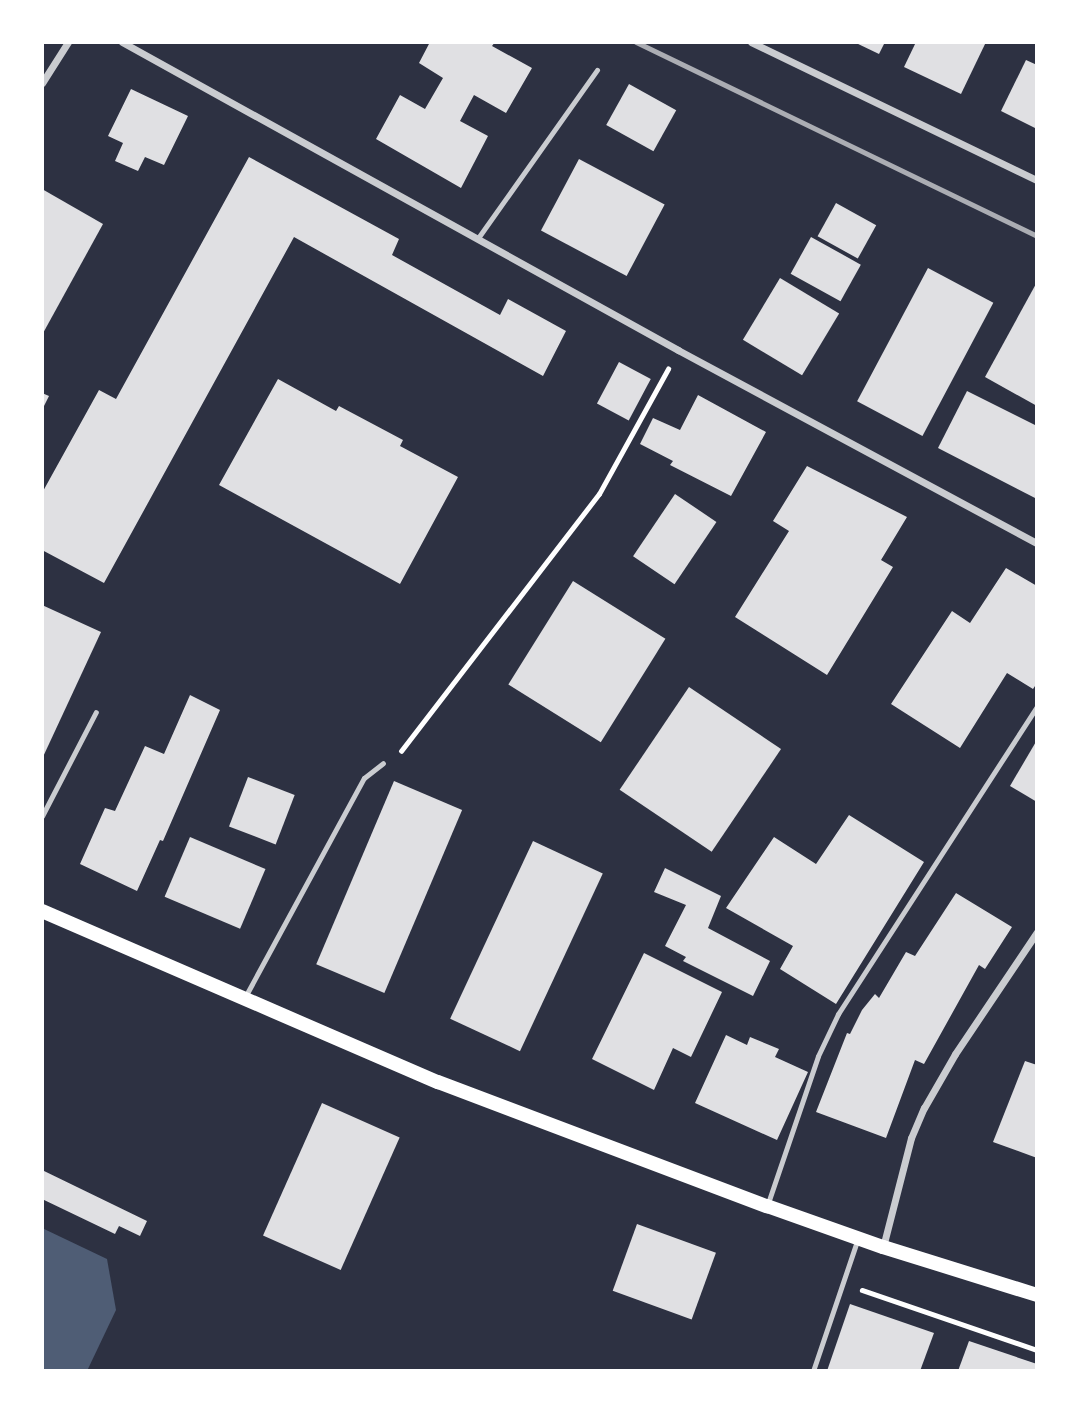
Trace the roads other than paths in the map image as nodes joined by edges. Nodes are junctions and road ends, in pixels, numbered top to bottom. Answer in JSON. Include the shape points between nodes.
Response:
{"nodes":[{"id":1,"x":68,"y":42,"type":"edge"},
{"id":2,"x":122,"y":42,"type":"edge"},
{"id":3,"x":751,"y":42,"type":"edge"},
{"id":4,"x":597,"y":70,"type":"dead end"},
{"id":5,"x":42,"y":83,"type":"edge"},
{"id":6,"x":1037,"y":180,"type":"edge"},
{"id":7,"x":478,"y":238,"type":"junction"},
{"id":8,"x":1037,"y":543,"type":"edge"},
{"id":9,"x":1037,"y":706,"type":"edge"},
{"id":10,"x":96,"y":712,"type":"dead end"},
{"id":11,"x":383,"y":764,"type":"road end"},
{"id":12,"x":42,"y":816,"type":"edge"},
{"id":13,"x":42,"y":911,"type":"edge"},
{"id":14,"x":1037,"y":932,"type":"edge"},
{"id":15,"x":244,"y":999,"type":"junction"},
{"id":16,"x":767,"y":1206,"type":"junction"},
{"id":17,"x":858,"y":1238,"type":"junction"},
{"id":18,"x":883,"y":1247,"type":"junction"},
{"id":19,"x":1037,"y":1295,"type":"edge"},
{"id":20,"x":813,"y":1371,"type":"edge"}],
"edges":[{"from":1,"to":5,"type":"street"},
{"from":2,"to":7,"type":"street"},
{"from":3,"to":6,"type":"street"},
{"from":4,"to":7,"type":"lane"},
{"from":7,"to":8,"type":"street"},
{"from":9,"to":16,"type":"lane","via":[[838,1014],[818,1056]]},
{"from":10,"to":12,"type":"lane"},
{"from":11,"to":15,"type":"lane","via":[[364,778]]},
{"from":13,"to":15,"type":"main road"},
{"from":14,"to":18,"type":"street","via":[[923,1108]]},
{"from":15,"to":16,"type":"main road","via":[[438,1082]]},
{"from":16,"to":17,"type":"main road"},
{"from":17,"to":18,"type":"main road"},
{"from":17,"to":20,"type":"lane"},
{"from":18,"to":19,"type":"main road"}]}
